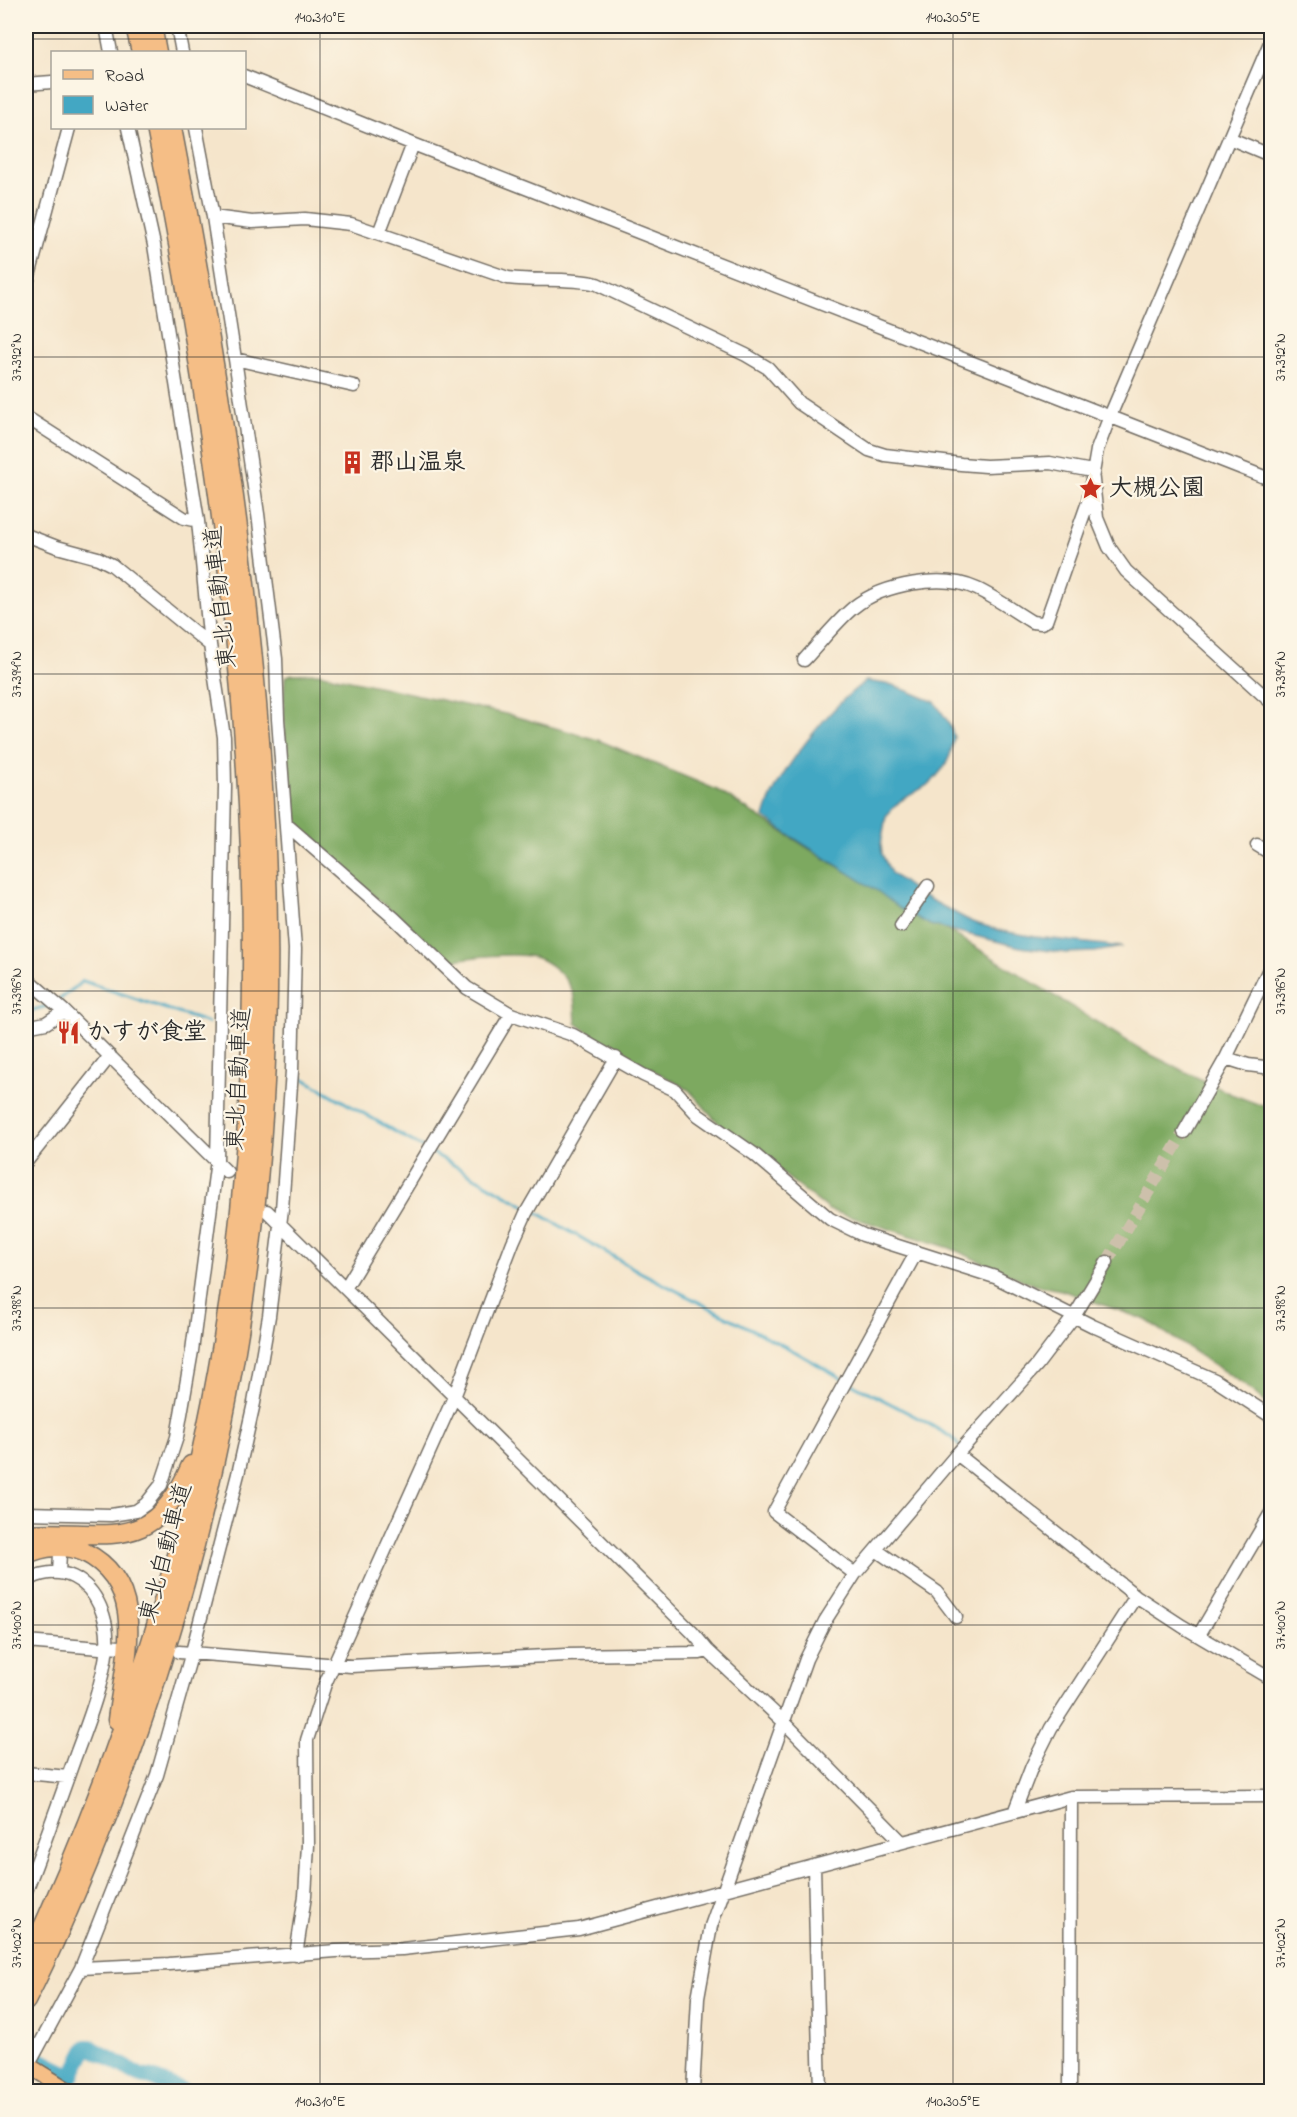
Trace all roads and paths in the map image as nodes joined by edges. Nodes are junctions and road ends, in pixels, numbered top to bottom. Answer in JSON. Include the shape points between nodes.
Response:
{"nodes":[{"id":1,"x":106,"y":26,"type":"edge"},
{"id":2,"x":135,"y":26,"type":"edge"},
{"id":3,"x":152,"y":26,"type":"edge"},
{"id":4,"x":177,"y":26,"type":"edge"},
{"id":5,"x":1272,"y":38,"type":"edge"},
{"id":6,"x":111,"y":51,"type":"edge"},
{"id":7,"x":141,"y":51,"type":"edge"},
{"id":8,"x":157,"y":51,"type":"edge"},
{"id":9,"x":182,"y":51,"type":"edge"},
{"id":10,"x":246,"y":77,"type":"edge"},
{"id":11,"x":51,"y":82,"type":"edge"},
{"id":12,"x":26,"y":84,"type":"edge"},
{"id":13,"x":69,"y":129,"type":"edge"},
{"id":14,"x":128,"y":129,"type":"edge"},
{"id":15,"x":156,"y":129,"type":"edge"},
{"id":16,"x":172,"y":129,"type":"edge"},
{"id":17,"x":196,"y":129,"type":"edge"},
{"id":18,"x":1229,"y":138,"type":"junction"},
{"id":19,"x":413,"y":144,"type":"junction"},
{"id":20,"x":1272,"y":156,"type":"edge"},
{"id":21,"x":213,"y":217,"type":"junction"},
{"id":22,"x":379,"y":233,"type":"junction"},
{"id":23,"x":26,"y":287,"type":"edge"},
{"id":24,"x":235,"y":359,"type":"junction"},
{"id":25,"x":354,"y":386,"type":"dead end"},
{"id":26,"x":1110,"y":416,"type":"junction"},
{"id":27,"x":26,"y":417,"type":"edge"},
{"id":28,"x":1092,"y":471,"type":"junction"},
{"id":29,"x":1272,"y":480,"type":"edge"},
{"id":30,"x":198,"y":521,"type":"junction"},
{"id":31,"x":26,"y":535,"type":"edge"},
{"id":32,"x":216,"y":652,"type":"junction"},
{"id":33,"x":804,"y":660,"type":"dead end"},
{"id":34,"x":1272,"y":703,"type":"edge"},
{"id":35,"x":287,"y":825,"type":"junction"},
{"id":36,"x":1257,"y":845,"type":"dead end"},
{"id":37,"x":1272,"y":854,"type":"edge"},
{"id":38,"x":928,"y":886,"type":"dead end"},
{"id":39,"x":901,"y":926,"type":"dead end"},
{"id":40,"x":1272,"y":963,"type":"edge"},
{"id":41,"x":26,"y":978,"type":"edge"},
{"id":42,"x":64,"y":1011,"type":"junction"},
{"id":43,"x":511,"y":1014,"type":"junction"},
{"id":44,"x":26,"y":1027,"type":"edge"},
{"id":45,"x":110,"y":1056,"type":"junction"},
{"id":46,"x":616,"y":1058,"type":"junction"},
{"id":47,"x":1226,"y":1058,"type":"junction"},
{"id":48,"x":1272,"y":1068,"type":"edge"},
{"id":49,"x":1184,"y":1132,"type":"tunnel mouth"},
{"id":50,"x":217,"y":1160,"type":"junction"},
{"id":51,"x":26,"y":1162,"type":"edge"},
{"id":52,"x":227,"y":1172,"type":"dead end"},
{"id":53,"x":267,"y":1211,"type":"dead end"},
{"id":54,"x":280,"y":1225,"type":"junction"},
{"id":55,"x":916,"y":1253,"type":"junction"},
{"id":56,"x":1107,"y":1262,"type":"tunnel mouth"},
{"id":57,"x":346,"y":1287,"type":"junction"},
{"id":58,"x":1075,"y":1315,"type":"junction"},
{"id":59,"x":454,"y":1397,"type":"junction"},
{"id":60,"x":1272,"y":1417,"type":"edge"},
{"id":61,"x":205,"y":1433,"type":"junction"},
{"id":62,"x":957,"y":1454,"type":"junction"},
{"id":63,"x":1272,"y":1511,"type":"edge"},
{"id":64,"x":26,"y":1513,"type":"edge"},
{"id":65,"x":26,"y":1534,"type":"edge"},
{"id":66,"x":876,"y":1550,"type":"junction"},
{"id":67,"x":60,"y":1553,"type":"dead end"},
{"id":68,"x":26,"y":1555,"type":"edge"},
{"id":69,"x":59,"y":1573,"type":"junction"},
{"id":70,"x":855,"y":1574,"type":"junction"},
{"id":71,"x":26,"y":1582,"type":"edge"},
{"id":72,"x":1136,"y":1596,"type":"junction"},
{"id":73,"x":956,"y":1617,"type":"dead end"},
{"id":74,"x":1199,"y":1635,"type":"junction"},
{"id":75,"x":26,"y":1642,"type":"edge"},
{"id":76,"x":107,"y":1646,"type":"junction"},
{"id":77,"x":122,"y":1647,"type":"dead end"},
{"id":78,"x":708,"y":1651,"type":"junction"},
{"id":79,"x":178,"y":1652,"type":"dead end"},
{"id":80,"x":192,"y":1652,"type":"junction"},
{"id":81,"x":335,"y":1665,"type":"junction"},
{"id":82,"x":1272,"y":1679,"type":"edge"},
{"id":83,"x":784,"y":1722,"type":"junction"},
{"id":84,"x":110,"y":1766,"type":"junction"},
{"id":85,"x":26,"y":1773,"type":"edge"},
{"id":86,"x":68,"y":1777,"type":"junction"},
{"id":87,"x":1272,"y":1796,"type":"edge"},
{"id":88,"x":1071,"y":1797,"type":"junction"},
{"id":89,"x":1015,"y":1810,"type":"junction"},
{"id":90,"x":902,"y":1842,"type":"junction"},
{"id":91,"x":814,"y":1866,"type":"junction"},
{"id":92,"x":26,"y":1891,"type":"edge"},
{"id":93,"x":723,"y":1891,"type":"junction"},
{"id":94,"x":296,"y":1955,"type":"junction"},
{"id":95,"x":26,"y":1964,"type":"edge"},
{"id":96,"x":81,"y":1968,"type":"junction"},
{"id":97,"x":26,"y":2001,"type":"edge"},
{"id":98,"x":26,"y":2066,"type":"edge"},
{"id":99,"x":50,"y":2085,"type":"edge"},
{"id":100,"x":71,"y":2091,"type":"edge"},
{"id":101,"x":693,"y":2091,"type":"edge"},
{"id":102,"x":820,"y":2091,"type":"edge"},
{"id":103,"x":1070,"y":2091,"type":"edge"}],
"edges":[{"from":1,"to":6,"type":"street"},
{"from":2,"to":7,"type":"highway"},
{"from":3,"to":8,"type":"highway"},
{"from":4,"to":9,"type":"street"},
{"from":5,"to":18,"type":"street"},
{"from":10,"to":19,"type":"street"},
{"from":11,"to":12,"type":"street"},
{"from":13,"to":23,"type":"street"},
{"from":14,"to":30,"type":"street","via":[[154,245]]},
{"from":15,"to":61,"type":"highway","name":"東北自動車道","via":[[218,499],[237,657],[249,827],[252,982],[247,1124],[233,1267]]},
{"from":16,"to":97,"type":"highway","name":"東北自動車道","via":[[234,487],[254,669],[267,897],[263,1127],[249,1270],[233,1371],[188,1574],[126,1769],[79,1886]]},
{"from":17,"to":21,"type":"street"},
{"from":18,"to":20,"type":"street"},
{"from":18,"to":26,"type":"street"},
{"from":19,"to":22,"type":"street"},
{"from":19,"to":26,"type":"street"},
{"from":21,"to":22,"type":"street","via":[[252,222],[321,220]]},
{"from":21,"to":24,"type":"street"},
{"from":22,"to":28,"type":"street","via":[[508,278],[597,284],[768,368],[799,403],[869,450],[961,464],[1050,463]]},
{"from":24,"to":25,"type":"street"},
{"from":24,"to":35,"type":"street","via":[[258,514]]},
{"from":26,"to":28,"type":"street"},
{"from":26,"to":29,"type":"street"},
{"from":27,"to":30,"type":"street","via":[[184,518]]},
{"from":28,"to":33,"type":"street","via":[[1088,502],[1046,621],[1032,622],[976,588],[939,581],[908,584],[873,595],[854,607]]},
{"from":28,"to":34,"type":"street","via":[[1097,518],[1109,547],[1126,571]]},
{"from":30,"to":32,"type":"street"},
{"from":31,"to":32,"type":"street","via":[[112,565]]},
{"from":32,"to":50,"type":"street","via":[[225,787]]},
{"from":35,"to":43,"type":"street","via":[[467,988]]},
{"from":35,"to":54,"type":"street","via":[[295,949],[292,1071]]},
{"from":36,"to":37,"type":"street"},
{"from":38,"to":39,"type":"street"},
{"from":40,"to":47,"type":"street"},
{"from":41,"to":42,"type":"street"},
{"from":42,"to":44,"type":"street","via":[[46,1023]]},
{"from":42,"to":45,"type":"street"},
{"from":43,"to":46,"type":"street","via":[[573,1035]]},
{"from":43,"to":57,"type":"street"},
{"from":45,"to":50,"type":"street"},
{"from":45,"to":51,"type":"street"},
{"from":46,"to":55,"type":"street","via":[[675,1090],[698,1115],[754,1154],[830,1219]]},
{"from":46,"to":59,"type":"street","via":[[522,1223]]},
{"from":47,"to":48,"type":"street"},
{"from":47,"to":49,"type":"street"},
{"from":50,"to":52,"type":"street"},
{"from":50,"to":64,"type":"street","via":[[177,1437],[161,1485],[136,1511],[62,1520]]},
{"from":53,"to":54,"type":"street"},
{"from":54,"to":57,"type":"street"},
{"from":54,"to":80,"type":"street","via":[[254,1403]]},
{"from":55,"to":58,"type":"street","via":[[995,1277]]},
{"from":55,"to":70,"type":"street","via":[[774,1512]]},
{"from":56,"to":58,"type":"street"},
{"from":57,"to":59,"type":"street"},
{"from":58,"to":60,"type":"street","via":[[1215,1380]]},
{"from":58,"to":62,"type":"street"},
{"from":59,"to":78,"type":"street"},
{"from":59,"to":81,"type":"street"},
{"from":61,"to":65,"type":"highway","via":[[172,1500],[145,1525],[113,1535]]},
{"from":61,"to":84,"type":"highway","name":"東北自動車道","via":[[159,1616]]},
{"from":62,"to":66,"type":"street"},
{"from":62,"to":72,"type":"street"},
{"from":63,"to":74,"type":"street"},
{"from":66,"to":70,"type":"street"},
{"from":66,"to":73,"type":"street","via":[[937,1592]]},
{"from":67,"to":69,"type":"street"},
{"from":68,"to":84,"type":"highway","via":[[45,1548],[80,1551],[105,1567],[122,1593],[128,1609],[128,1638]]},
{"from":69,"to":71,"type":"street","via":[[43,1574]]},
{"from":69,"to":76,"type":"street","via":[[80,1580],[94,1595],[106,1628]]},
{"from":70,"to":83,"type":"street","via":[[806,1659]]},
{"from":72,"to":74,"type":"street"},
{"from":72,"to":89,"type":"street","via":[[1051,1728]]},
{"from":74,"to":82,"type":"street"},
{"from":75,"to":76,"type":"street"},
{"from":76,"to":77,"type":"street"},
{"from":76,"to":86,"type":"street"},
{"from":78,"to":81,"type":"street"},
{"from":78,"to":83,"type":"street"},
{"from":79,"to":80,"type":"street"},
{"from":80,"to":81,"type":"street"},
{"from":80,"to":96,"type":"street","via":[[157,1775]]},
{"from":81,"to":94,"type":"street","via":[[307,1740],[308,1845]]},
{"from":83,"to":90,"type":"street"},
{"from":83,"to":93,"type":"street"},
{"from":84,"to":95,"type":"highway","name":"東北自動車道"},
{"from":85,"to":86,"type":"street"},
{"from":86,"to":92,"type":"street"},
{"from":87,"to":88,"type":"street"},
{"from":88,"to":89,"type":"street"},
{"from":88,"to":103,"type":"street"},
{"from":89,"to":90,"type":"street"},
{"from":90,"to":91,"type":"street"},
{"from":91,"to":93,"type":"street"},
{"from":91,"to":102,"type":"street"},
{"from":93,"to":94,"type":"street","via":[[579,1929],[414,1948]]},
{"from":93,"to":101,"type":"street","via":[[711,1926],[698,1998]]},
{"from":94,"to":96,"type":"street"},
{"from":96,"to":98,"type":"street"},
{"from":98,"to":99,"type":"main road"},
{"from":99,"to":100,"type":"main road"}]}
